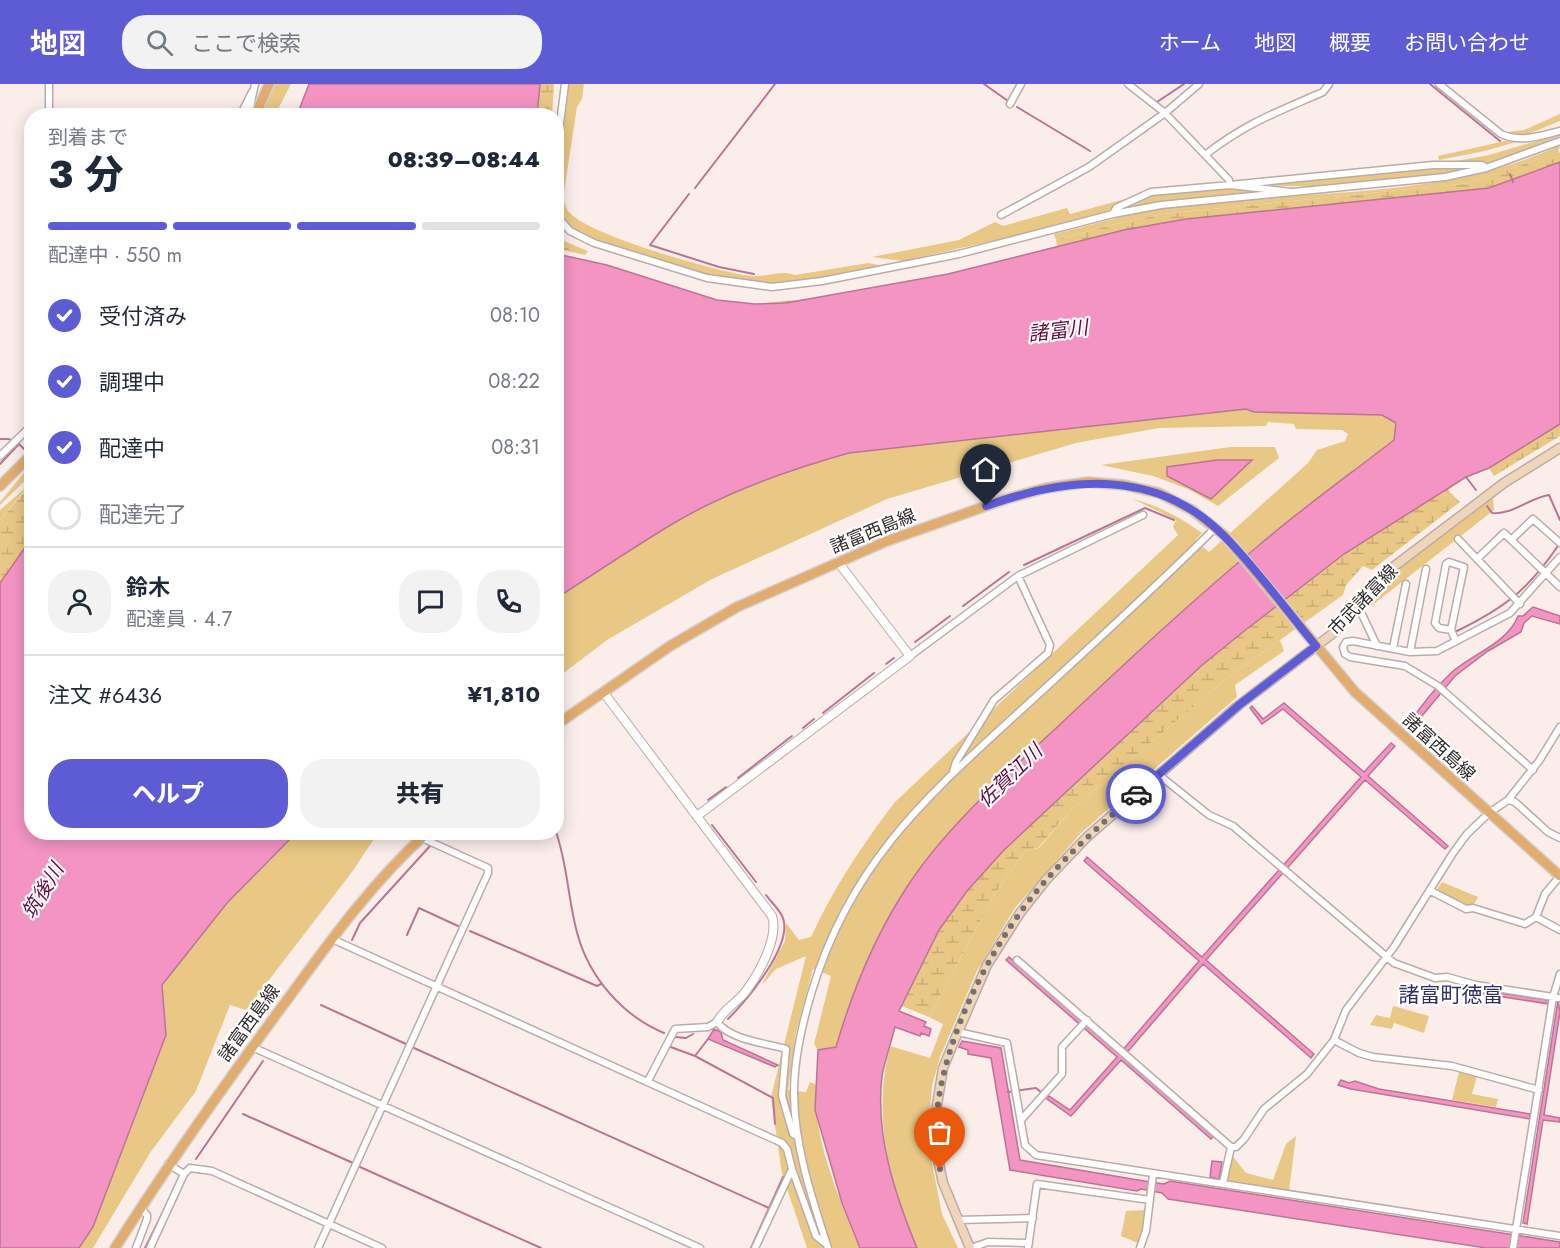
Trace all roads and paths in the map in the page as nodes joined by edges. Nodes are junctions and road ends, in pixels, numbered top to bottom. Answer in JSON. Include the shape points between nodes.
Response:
{"nodes":[{"id":1,"x":49,"y":84,"type":"edge"},
{"id":2,"x":269,"y":84,"type":"edge"},
{"id":3,"x":565,"y":84,"type":"edge"},
{"id":4,"x":1021,"y":84,"type":"edge"},
{"id":5,"x":1128,"y":84,"type":"edge"},
{"id":6,"x":1199,"y":84,"type":"edge"},
{"id":7,"x":1329,"y":84,"type":"edge"},
{"id":8,"x":1439,"y":84,"type":"edge"},
{"id":9,"x":254,"y":87,"type":"edge"},
{"id":10,"x":1010,"y":104,"type":"dead end"},
{"id":11,"x":49,"y":108,"type":"edge"},
{"id":12,"x":244,"y":108,"type":"edge"},
{"id":13,"x":250,"y":108,"type":"edge"},
{"id":14,"x":258,"y":108,"type":"edge"},
{"id":15,"x":562,"y":108,"type":"edge"},
{"id":16,"x":1165,"y":113,"type":"junction"},
{"id":17,"x":1560,"y":131,"type":"edge"},
{"id":18,"x":1560,"y":141,"type":"edge"},
{"id":19,"x":1205,"y":154,"type":"junction"},
{"id":20,"x":1486,"y":168,"type":"junction"},
{"id":21,"x":1230,"y":185,"type":"junction"},
{"id":22,"x":1295,"y":193,"type":"junction"},
{"id":23,"x":1113,"y":214,"type":"junction"},
{"id":24,"x":1001,"y":215,"type":"dead end"},
{"id":25,"x":564,"y":224,"type":"edge"},
{"id":26,"x":24,"y":432,"type":"edge"},
{"id":27,"x":1560,"y":448,"type":"edge"},
{"id":28,"x":0,"y":456,"type":"edge"},
{"id":29,"x":24,"y":462,"type":"edge"},
{"id":30,"x":0,"y":486,"type":"edge"},
{"id":31,"x":1143,"y":515,"type":"dead end"},
{"id":32,"x":1215,"y":528,"type":"junction"},
{"id":33,"x":1458,"y":539,"type":"dead end"},
{"id":34,"x":1511,"y":540,"type":"junction"},
{"id":35,"x":1560,"y":543,"type":"edge"},
{"id":36,"x":1560,"y":557,"type":"edge"},
{"id":37,"x":1477,"y":559,"type":"junction"},
{"id":38,"x":838,"y":562,"type":"junction"},
{"id":39,"x":1426,"y":569,"type":"dead end"},
{"id":40,"x":1542,"y":572,"type":"junction"},
{"id":41,"x":1018,"y":576,"type":"junction"},
{"id":42,"x":1406,"y":584,"type":"dead end"},
{"id":43,"x":1560,"y":587,"type":"edge"},
{"id":44,"x":1515,"y":600,"type":"junction"},
{"id":45,"x":1358,"y":606,"type":"junction"},
{"id":46,"x":1451,"y":630,"type":"junction"},
{"id":47,"x":1455,"y":639,"type":"junction"},
{"id":48,"x":1316,"y":646,"type":"junction"},
{"id":49,"x":1377,"y":646,"type":"junction"},
{"id":50,"x":1393,"y":648,"type":"junction"},
{"id":51,"x":1410,"y":652,"type":"junction"},
{"id":52,"x":909,"y":656,"type":"junction"},
{"id":53,"x":603,"y":693,"type":"junction"},
{"id":54,"x":564,"y":720,"type":"edge"},
{"id":55,"x":1560,"y":727,"type":"edge"},
{"id":56,"x":1533,"y":770,"type":"junction"},
{"id":57,"x":953,"y":772,"type":"junction"},
{"id":58,"x":1159,"y":775,"type":"junction"},
{"id":59,"x":1508,"y":800,"type":"junction"},
{"id":60,"x":1489,"y":813,"type":"junction"},
{"id":61,"x":697,"y":816,"type":"junction"},
{"id":62,"x":1560,"y":838,"type":"edge"},
{"id":63,"x":420,"y":840,"type":"edge"},
{"id":64,"x":434,"y":840,"type":"edge"},
{"id":65,"x":1560,"y":876,"type":"edge"},
{"id":66,"x":1431,"y":891,"type":"junction"},
{"id":67,"x":1536,"y":917,"type":"junction"},
{"id":68,"x":1560,"y":930,"type":"edge"},
{"id":69,"x":332,"y":939,"type":"junction"},
{"id":70,"x":1385,"y":957,"type":"junction"},
{"id":71,"x":1017,"y":960,"type":"dead end"},
{"id":72,"x":1560,"y":974,"type":"edge"},
{"id":73,"x":437,"y":987,"type":"junction"},
{"id":74,"x":1557,"y":997,"type":"edge"},
{"id":75,"x":717,"y":1022,"type":"junction"},
{"id":76,"x":1085,"y":1023,"type":"junction"},
{"id":77,"x":958,"y":1032,"type":"junction"},
{"id":78,"x":1334,"y":1040,"type":"junction"},
{"id":79,"x":252,"y":1047,"type":"junction"},
{"id":80,"x":648,"y":1081,"type":"junction"},
{"id":81,"x":1539,"y":1090,"type":"junction"},
{"id":82,"x":384,"y":1106,"type":"junction"},
{"id":83,"x":1021,"y":1120,"type":"junction"},
{"id":84,"x":798,"y":1137,"type":"junction"},
{"id":85,"x":1231,"y":1147,"type":"junction"},
{"id":86,"x":168,"y":1164,"type":"junction"},
{"id":87,"x":792,"y":1170,"type":"junction"},
{"id":88,"x":184,"y":1174,"type":"junction"},
{"id":89,"x":1153,"y":1177,"type":"junction"},
{"id":90,"x":1223,"y":1183,"type":"junction"},
{"id":91,"x":1150,"y":1198,"type":"junction"},
{"id":92,"x":140,"y":1208,"type":"junction"},
{"id":93,"x":1033,"y":1218,"type":"junction"},
{"id":94,"x":958,"y":1220,"type":"junction"},
{"id":95,"x":329,"y":1224,"type":"junction"},
{"id":96,"x":1516,"y":1231,"type":"junction"},
{"id":97,"x":1560,"y":1236,"type":"edge"},
{"id":98,"x":1030,"y":1246,"type":"edge"},
{"id":99,"x":828,"y":1247,"type":"edge"},
{"id":100,"x":115,"y":1248,"type":"edge"},
{"id":101,"x":135,"y":1248,"type":"edge"},
{"id":102,"x":150,"y":1248,"type":"edge"},
{"id":103,"x":318,"y":1248,"type":"edge"},
{"id":104,"x":382,"y":1248,"type":"edge"},
{"id":105,"x":700,"y":1248,"type":"edge"},
{"id":106,"x":755,"y":1248,"type":"edge"},
{"id":107,"x":970,"y":1248,"type":"edge"},
{"id":108,"x":1140,"y":1248,"type":"edge"},
{"id":109,"x":1514,"y":1248,"type":"edge"}],
"edges":[{"from":1,"to":11,"type":"street"},
{"from":2,"to":14,"type":"main road"},
{"from":3,"to":15,"type":"street"},
{"from":4,"to":10,"type":"street"},
{"from":5,"to":16,"type":"street"},
{"from":6,"to":16,"type":"street"},
{"from":7,"to":19,"type":"street","via":[[1323,92],[1238,130]]},
{"from":8,"to":17,"type":"street","via":[[1510,138]]},
{"from":9,"to":12,"type":"street"},
{"from":9,"to":13,"type":"street"},
{"from":16,"to":19,"type":"street"},
{"from":16,"to":24,"type":"street","via":[[1089,167]]},
{"from":18,"to":20,"type":"street"},
{"from":19,"to":21,"type":"street"},
{"from":20,"to":21,"type":"street","via":[[1433,165]]},
{"from":20,"to":22,"type":"street","via":[[1419,181]]},
{"from":21,"to":22,"type":"street"},
{"from":21,"to":23,"type":"street","via":[[1151,192],[1116,208]]},
{"from":22,"to":23,"type":"street","via":[[1161,205]]},
{"from":23,"to":25,"type":"street","via":[[959,254],[772,287],[706,278],[594,243]]},
{"from":26,"to":28,"type":"street"},
{"from":27,"to":45,"type":"main road","name":"市武諸富線","via":[[1504,483],[1407,555],[1369,590]]},
{"from":29,"to":30,"type":"main road"},
{"from":31,"to":41,"type":"street"},
{"from":32,"to":38,"type":"main road","name":"諸富西島線","via":[[1192,510],[1159,493],[1088,482],[1006,499]]},
{"from":32,"to":48,"type":"main road","name":"諸富西島線"},
{"from":32,"to":57,"type":"street"},
{"from":33,"to":37,"type":"street"},
{"from":34,"to":35,"type":"street","via":[[1533,519]]},
{"from":34,"to":37,"type":"street","via":[[1504,533]]},
{"from":34,"to":40,"type":"street"},
{"from":36,"to":40,"type":"street"},
{"from":37,"to":44,"type":"street"},
{"from":38,"to":52,"type":"street"},
{"from":38,"to":53,"type":"main road","name":"諸富西島線","via":[[736,607],[670,646]]},
{"from":39,"to":51,"type":"street"},
{"from":40,"to":43,"type":"street"},
{"from":40,"to":44,"type":"street"},
{"from":41,"to":52,"type":"street"},
{"from":41,"to":57,"type":"street","via":[[1050,645],[1048,652],[994,700]]},
{"from":42,"to":50,"type":"street"},
{"from":44,"to":47,"type":"street","via":[[1493,622]]},
{"from":45,"to":48,"type":"main road","name":"市武諸富線"},
{"from":45,"to":49,"type":"street"},
{"from":46,"to":46,"type":"street","via":[[1464,567],[1449,562],[1435,623]]},
{"from":46,"to":47,"type":"street"},
{"from":47,"to":51,"type":"street","via":[[1437,651]]},
{"from":48,"to":58,"type":"main road","name":"市武諸富線","via":[[1239,705]]},
{"from":48,"to":60,"type":"main road","name":"諸富西島線","via":[[1379,715]]},
{"from":49,"to":50,"type":"street"},
{"from":49,"to":56,"type":"street","via":[[1353,641],[1343,647],[1344,654],[1350,657],[1405,666],[1438,686]]},
{"from":50,"to":51,"type":"street"},
{"from":52,"to":61,"type":"street"},
{"from":53,"to":54,"type":"main road","name":"諸富西島線"},
{"from":53,"to":61,"type":"street"},
{"from":55,"to":56,"type":"street"},
{"from":56,"to":59,"type":"street"},
{"from":57,"to":84,"type":"street","via":[[880,851],[836,924],[817,973],[800,1036],[794,1095]]},
{"from":58,"to":70,"type":"street","via":[[1209,815],[1233,826]]},
{"from":58,"to":77,"type":"main road","name":"市武諸富線","via":[[1087,837],[1046,880],[987,965]]},
{"from":59,"to":60,"type":"street"},
{"from":59,"to":62,"type":"street"},
{"from":60,"to":65,"type":"main road","name":"諸富西島線"},
{"from":60,"to":66,"type":"street","via":[[1467,834]]},
{"from":61,"to":75,"type":"street","via":[[775,923],[772,943],[746,991]]},
{"from":63,"to":69,"type":"main road","name":"諸富西島線","via":[[372,889]]},
{"from":64,"to":73,"type":"street","via":[[489,870]]},
{"from":65,"to":67,"type":"street","via":[[1545,894]]},
{"from":66,"to":67,"type":"street","via":[[1466,909],[1525,924]]},
{"from":66,"to":70,"type":"street"},
{"from":67,"to":68,"type":"street"},
{"from":69,"to":73,"type":"street"},
{"from":69,"to":79,"type":"main road","name":"諸富西島線"},
{"from":70,"to":74,"type":"street","via":[[1435,978]]},
{"from":70,"to":78,"type":"street","via":[[1346,1010]]},
{"from":71,"to":76,"type":"street"},
{"from":72,"to":74,"type":"street"},
{"from":73,"to":80,"type":"street"},
{"from":73,"to":82,"type":"street"},
{"from":74,"to":81,"type":"street"},
{"from":75,"to":80,"type":"street","via":[[708,1027],[675,1029]]},
{"from":75,"to":84,"type":"street","via":[[738,1035],[786,1049],[782,1096],[793,1134]]},
{"from":76,"to":83,"type":"street","via":[[1062,1047],[1062,1074]]},
{"from":76,"to":85,"type":"street"},
{"from":77,"to":83,"type":"street","via":[[1007,1043]]},
{"from":77,"to":94,"type":"main road","name":"市武諸富線","via":[[943,1068],[935,1118],[941,1174]]},
{"from":78,"to":81,"type":"street","via":[[1373,1057],[1452,1066]]},
{"from":78,"to":85,"type":"street","via":[[1307,1074],[1264,1109],[1244,1139]]},
{"from":79,"to":82,"type":"street"},
{"from":79,"to":86,"type":"main road","name":"諸富西島線"},
{"from":80,"to":87,"type":"street","via":[[776,1139],[787,1149]]},
{"from":81,"to":96,"type":"street"},
{"from":82,"to":95,"type":"street"},
{"from":82,"to":105,"type":"street"},
{"from":83,"to":89,"type":"street","via":[[1027,1149],[1036,1155]]},
{"from":84,"to":99,"type":"street"},
{"from":85,"to":90,"type":"street"},
{"from":86,"to":88,"type":"street"},
{"from":86,"to":92,"type":"main road","name":"諸富西島線"},
{"from":87,"to":99,"type":"street","via":[[816,1236]]},
{"from":87,"to":106,"type":"street"},
{"from":88,"to":95,"type":"street","via":[[190,1168],[212,1171]]},
{"from":88,"to":102,"type":"street"},
{"from":89,"to":90,"type":"street"},
{"from":89,"to":91,"type":"street"},
{"from":90,"to":96,"type":"street"},
{"from":91,"to":93,"type":"street","via":[[1037,1184]]},
{"from":91,"to":108,"type":"street"},
{"from":92,"to":100,"type":"main road","name":"諸富西島線"},
{"from":92,"to":101,"type":"street","via":[[147,1220]]},
{"from":93,"to":94,"type":"street"},
{"from":93,"to":98,"type":"street"},
{"from":94,"to":107,"type":"main road","name":"市武諸富線"},
{"from":95,"to":103,"type":"street"},
{"from":95,"to":104,"type":"street"},
{"from":96,"to":97,"type":"street"},
{"from":96,"to":109,"type":"street"},
{"from":98,"to":107,"type":"street","via":[[988,1242]]}]}
